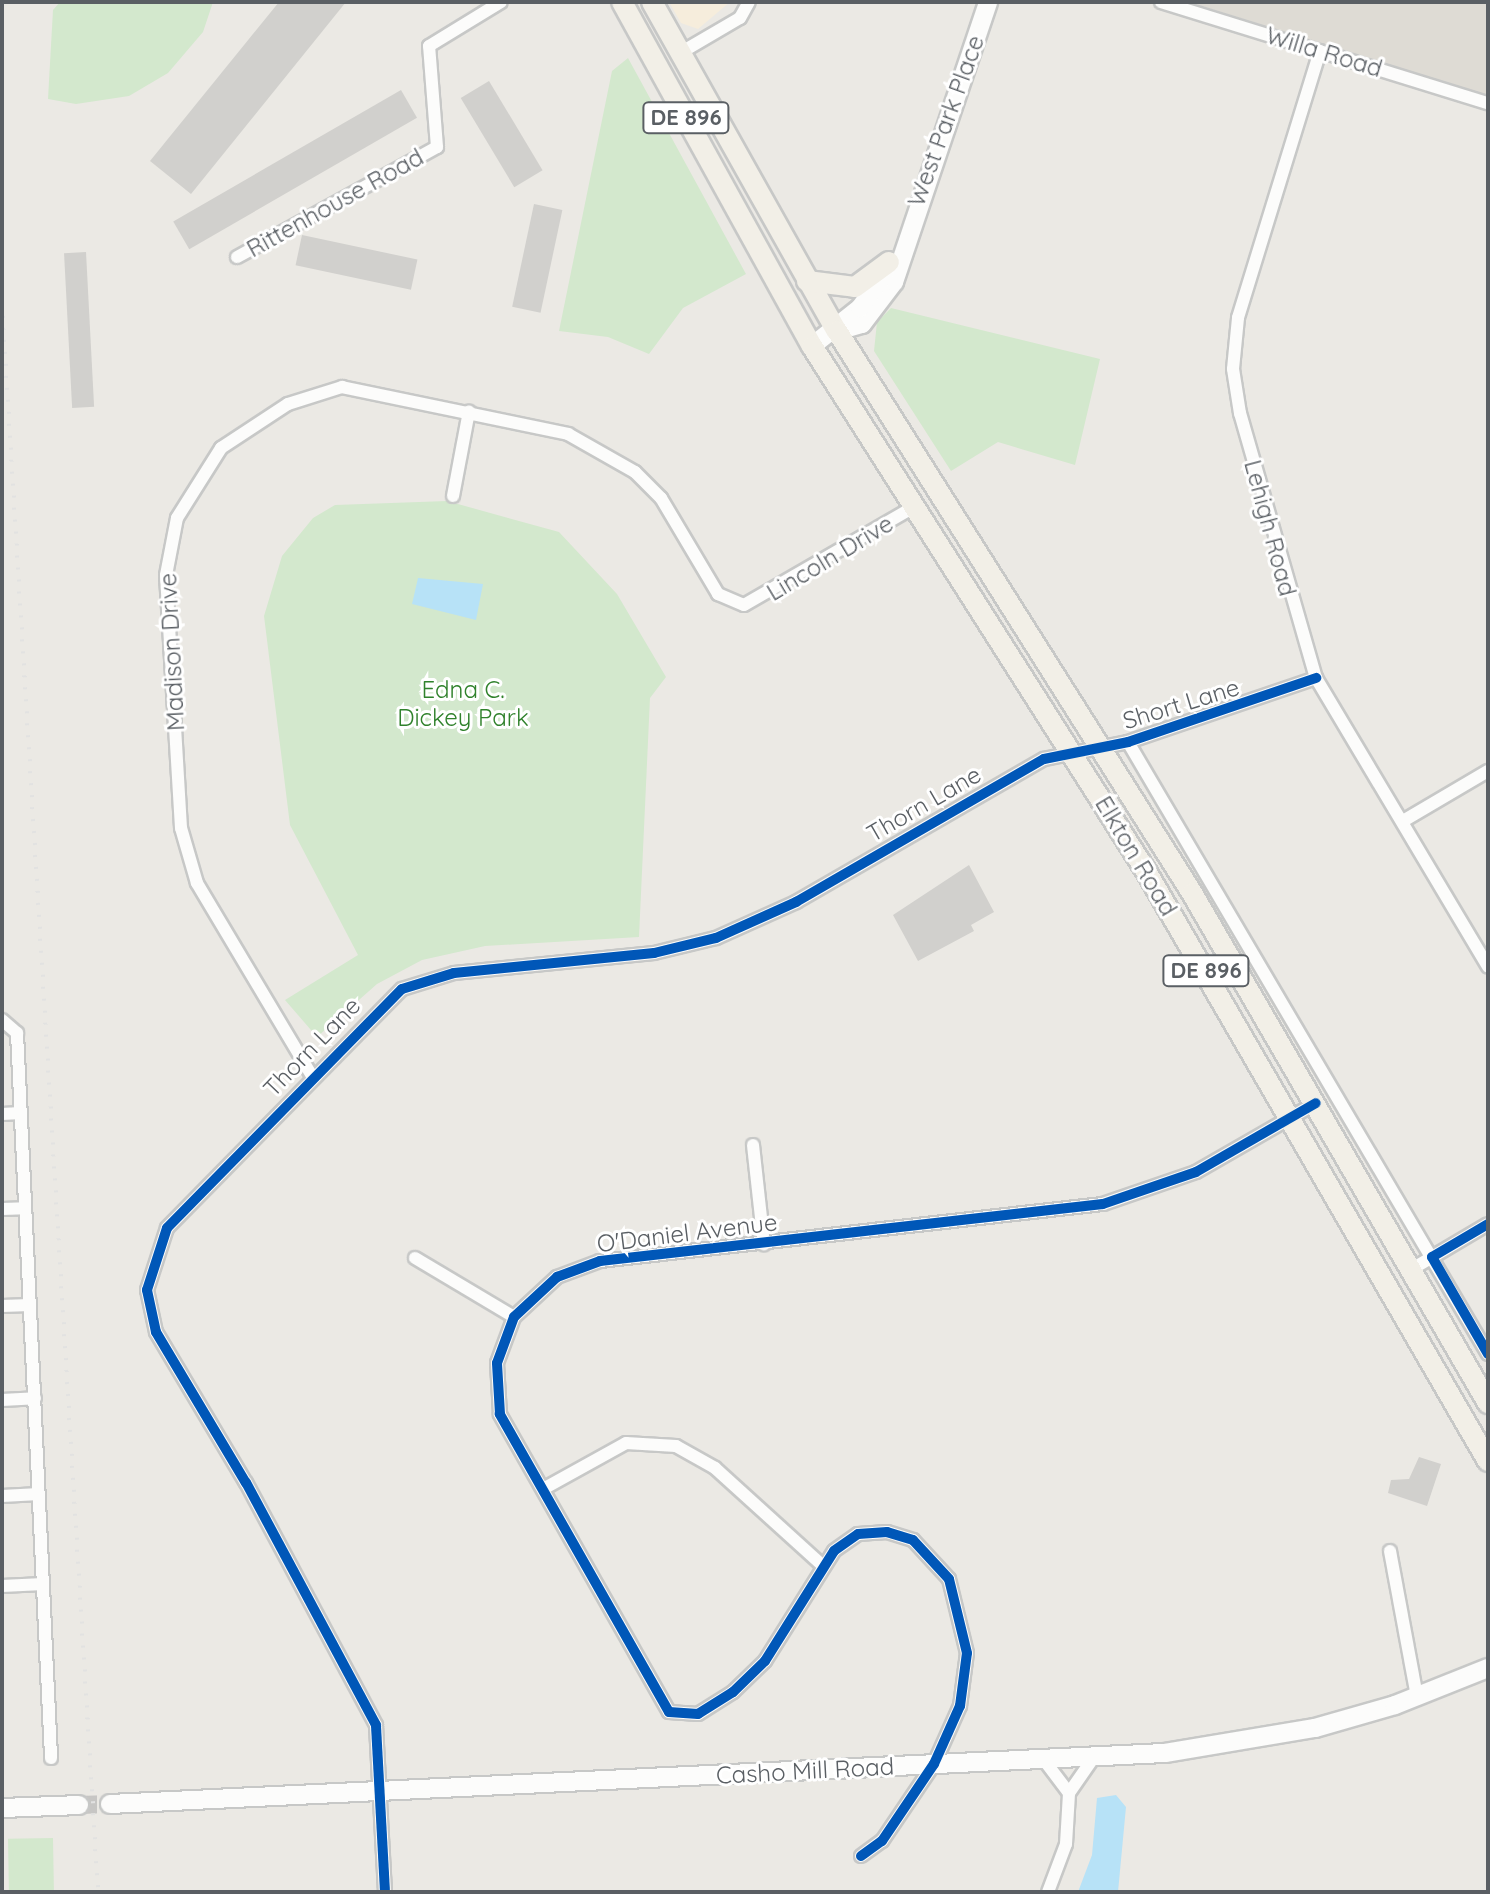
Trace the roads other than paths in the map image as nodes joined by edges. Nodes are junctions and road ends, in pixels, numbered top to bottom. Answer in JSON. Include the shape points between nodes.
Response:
{"nodes":[{"id":1,"x":501,"y":2,"type":"edge"},
{"id":2,"x":622,"y":2,"type":"edge"},
{"id":3,"x":652,"y":2,"type":"edge"},
{"id":4,"x":749,"y":2,"type":"edge"},
{"id":5,"x":988,"y":2,"type":"edge"},
{"id":6,"x":1161,"y":2,"type":"edge"},
{"id":7,"x":1320,"y":51,"type":"junction"},
{"id":8,"x":680,"y":53,"type":"junction"},
{"id":9,"x":1488,"y":103,"type":"edge"},
{"id":10,"x":904,"y":239,"type":"junction"},
{"id":11,"x":237,"y":257,"type":"dead end"},
{"id":12,"x":889,"y":262,"type":"junction"},
{"id":13,"x":807,"y":281,"type":"junction"},
{"id":14,"x":837,"y":331,"type":"junction"},
{"id":15,"x":812,"y":346,"type":"junction"},
{"id":16,"x":469,"y":411,"type":"junction"},
{"id":17,"x":453,"y":496,"type":"dead end"},
{"id":18,"x":914,"y":507,"type":"junction"},
{"id":19,"x":744,"y":605,"type":"joint"},
{"id":20,"x":1316,"y":678,"type":"junction"},
{"id":21,"x":1128,"y":742,"type":"junction"},
{"id":22,"x":1102,"y":747,"type":"junction"},
{"id":23,"x":1072,"y":753,"type":"junction"},
{"id":24,"x":1488,"y":771,"type":"edge"},
{"id":25,"x":1403,"y":821,"type":"junction"},
{"id":26,"x":1488,"y":967,"type":"edge"},
{"id":27,"x":2,"y":1020,"type":"edge"},
{"id":28,"x":312,"y":1076,"type":"junction"},
{"id":29,"x":1316,"y":1103,"type":"junction"},
{"id":30,"x":21,"y":1113,"type":"junction"},
{"id":31,"x":2,"y":1114,"type":"edge"},
{"id":32,"x":1292,"y":1117,"type":"junction"},
{"id":33,"x":753,"y":1145,"type":"dead end"},
{"id":34,"x":25,"y":1208,"type":"junction"},
{"id":35,"x":2,"y":1209,"type":"edge"},
{"id":36,"x":1488,"y":1224,"type":"edge"},
{"id":37,"x":764,"y":1244,"type":"junction"},
{"id":38,"x":1432,"y":1257,"type":"junction"},
{"id":39,"x":415,"y":1258,"type":"dead end"},
{"id":40,"x":1381,"y":1268,"type":"junction"},
{"id":41,"x":1412,"y":1269,"type":"junction"},
{"id":42,"x":30,"y":1305,"type":"junction"},
{"id":43,"x":2,"y":1306,"type":"edge"},
{"id":44,"x":514,"y":1317,"type":"junction"},
{"id":45,"x":1488,"y":1354,"type":"edge"},
{"id":46,"x":35,"y":1398,"type":"junction"},
{"id":47,"x":2,"y":1400,"type":"edge"},
{"id":48,"x":1488,"y":1403,"type":"edge"},
{"id":49,"x":1488,"y":1461,"type":"edge"},
{"id":50,"x":543,"y":1489,"type":"junction"},
{"id":51,"x":39,"y":1494,"type":"junction"},
{"id":52,"x":2,"y":1496,"type":"edge"},
{"id":53,"x":1390,"y":1551,"type":"dead end"},
{"id":54,"x":823,"y":1566,"type":"junction"},
{"id":55,"x":43,"y":1584,"type":"junction"},
{"id":56,"x":2,"y":1586,"type":"edge"},
{"id":57,"x":1488,"y":1668,"type":"edge"},
{"id":58,"x":1417,"y":1697,"type":"junction"},
{"id":59,"x":1094,"y":1757,"type":"junction"},
{"id":60,"x":51,"y":1758,"type":"dead end"},
{"id":61,"x":1044,"y":1760,"type":"junction"},
{"id":62,"x":934,"y":1764,"type":"junction"},
{"id":63,"x":380,"y":1793,"type":"junction"},
{"id":64,"x":1069,"y":1793,"type":"junction"},
{"id":65,"x":110,"y":1804,"type":"tunnel mouth"},
{"id":66,"x":79,"y":1805,"type":"tunnel mouth"},
{"id":67,"x":2,"y":1808,"type":"edge"},
{"id":68,"x":861,"y":1856,"type":"dead end"},
{"id":69,"x":385,"y":1892,"type":"edge"},
{"id":70,"x":1048,"y":1892,"type":"edge"}],
"edges":[{"from":1,"to":11,"type":"street","name":"Rittenhouse Road","via":[[429,46],[437,147]]},
{"from":2,"to":15,"type":"main road","number":"DE 896"},
{"from":3,"to":8,"type":"main road","number":"DE 896"},
{"from":4,"to":8,"type":"street","via":[[740,18]]},
{"from":5,"to":10,"type":"street","name":"West Park Place"},
{"from":6,"to":7,"type":"street","name":"Willa Road"},
{"from":7,"to":9,"type":"street","name":"Willa Road"},
{"from":7,"to":20,"type":"street","name":"Lehigh Road","via":[[1243,300],[1233,369],[1240,413]]},
{"from":8,"to":13,"type":"main road","number":"DE 896"},
{"from":10,"to":12,"type":"street","name":"West Park Place"},
{"from":10,"to":14,"type":"street","name":"West Park Place","via":[[886,296],[862,324]]},
{"from":12,"to":13,"type":"main road","via":[[855,287]]},
{"from":12,"to":14,"type":"street","name":"West Park Place","via":[[875,291]]},
{"from":13,"to":14,"type":"main road","number":"DE 896"},
{"from":14,"to":15,"type":"street","name":"West Park Place"},
{"from":14,"to":22,"type":"main road","name":"Elkton Road","number":"DE 896"},
{"from":15,"to":18,"type":"main road","name":"Elkton Road","number":"DE 896"},
{"from":16,"to":17,"type":"street"},
{"from":16,"to":19,"type":"street","name":"Madison Drive","via":[[568,434],[604,449],[661,498],[718,594]]},
{"from":16,"to":28,"type":"street","name":"Madison Drive","via":[[342,387],[288,404],[221,448],[186,497],[170,543],[166,575],[186,856]]},
{"from":18,"to":19,"type":"street","name":"Lincoln Drive"},
{"from":18,"to":23,"type":"main road","name":"Elkton Road","number":"DE 896"},
{"from":20,"to":21,"type":"street","name":"Short Lane"},
{"from":20,"to":25,"type":"street","name":"Lehigh Road"},
{"from":21,"to":22,"type":"street","name":"Short Lane"},
{"from":21,"to":38,"type":"street","name":"Elkton Road"},
{"from":22,"to":23,"type":"street","name":"Thorn Lane"},
{"from":22,"to":29,"type":"main road","name":"Elkton Road","number":"DE 896"},
{"from":23,"to":28,"type":"street","name":"Thorn Lane","via":[[1044,759],[796,902],[716,938],[654,953],[425,978],[382,1003]]},
{"from":23,"to":32,"type":"main road","name":"Elkton Road","number":"DE 896"},
{"from":24,"to":25,"type":"street"},
{"from":25,"to":26,"type":"street","name":"Lehigh Road"},
{"from":27,"to":30,"type":"street","via":[[17,1033]]},
{"from":28,"to":63,"type":"street","name":"Thorn Lane","via":[[167,1228],[147,1290],[156,1332],[366,1702],[376,1725]]},
{"from":29,"to":32,"type":"street","name":"O'Daniel Avenue"},
{"from":29,"to":41,"type":"main road","name":"Elkton Road","number":"DE 896"},
{"from":30,"to":31,"type":"street"},
{"from":30,"to":34,"type":"street"},
{"from":32,"to":37,"type":"street","name":"O'Daniel Avenue","via":[[1196,1172],[1103,1204]]},
{"from":32,"to":40,"type":"main road","name":"Elkton Road","number":"DE 896"},
{"from":33,"to":37,"type":"street"},
{"from":34,"to":35,"type":"street"},
{"from":34,"to":42,"type":"street"},
{"from":36,"to":38,"type":"street"},
{"from":37,"to":44,"type":"street","name":"O'Daniel Avenue","via":[[579,1267],[540,1289]]},
{"from":38,"to":41,"type":"street"},
{"from":38,"to":45,"type":"street","name":"Elkton Road"},
{"from":39,"to":44,"type":"street"},
{"from":40,"to":41,"type":"main road"},
{"from":40,"to":49,"type":"main road","name":"Elkton Road","number":"DE 896"},
{"from":41,"to":48,"type":"main road","name":"Elkton Road","number":"DE 896"},
{"from":42,"to":43,"type":"street"},
{"from":42,"to":46,"type":"street"},
{"from":44,"to":50,"type":"street","name":"O'Daniel Avenue","via":[[497,1363],[500,1414]]},
{"from":46,"to":47,"type":"street"},
{"from":46,"to":51,"type":"street"},
{"from":50,"to":54,"type":"street","via":[[626,1443],[676,1446],[715,1468]]},
{"from":50,"to":54,"type":"street","name":"O'Daniel Avenue","via":[[656,1694],[669,1712],[685,1717],[733,1692],[765,1661]]},
{"from":51,"to":52,"type":"street"},
{"from":51,"to":55,"type":"street"},
{"from":53,"to":58,"type":"street"},
{"from":54,"to":62,"type":"street","via":[[858,1534],[887,1532],[928,1551],[949,1579],[966,1669],[960,1706]]},
{"from":55,"to":56,"type":"street"},
{"from":55,"to":60,"type":"street"},
{"from":57,"to":58,"type":"street","name":"Casho Mill Road"},
{"from":58,"to":59,"type":"street","name":"Casho Mill Road","via":[[1265,1739]]},
{"from":59,"to":61,"type":"street","name":"Casho Mill Road"},
{"from":59,"to":64,"type":"street"},
{"from":61,"to":62,"type":"street","name":"Casho Mill Road"},
{"from":61,"to":64,"type":"street"},
{"from":62,"to":63,"type":"street","name":"Casho Mill Road"},
{"from":62,"to":68,"type":"street","via":[[882,1841]]},
{"from":63,"to":65,"type":"street","name":"Casho Mill Road"},
{"from":63,"to":69,"type":"street","name":"Thorn Lane"},
{"from":64,"to":70,"type":"street","via":[[1066,1844]]},
{"from":66,"to":67,"type":"street"}]}
